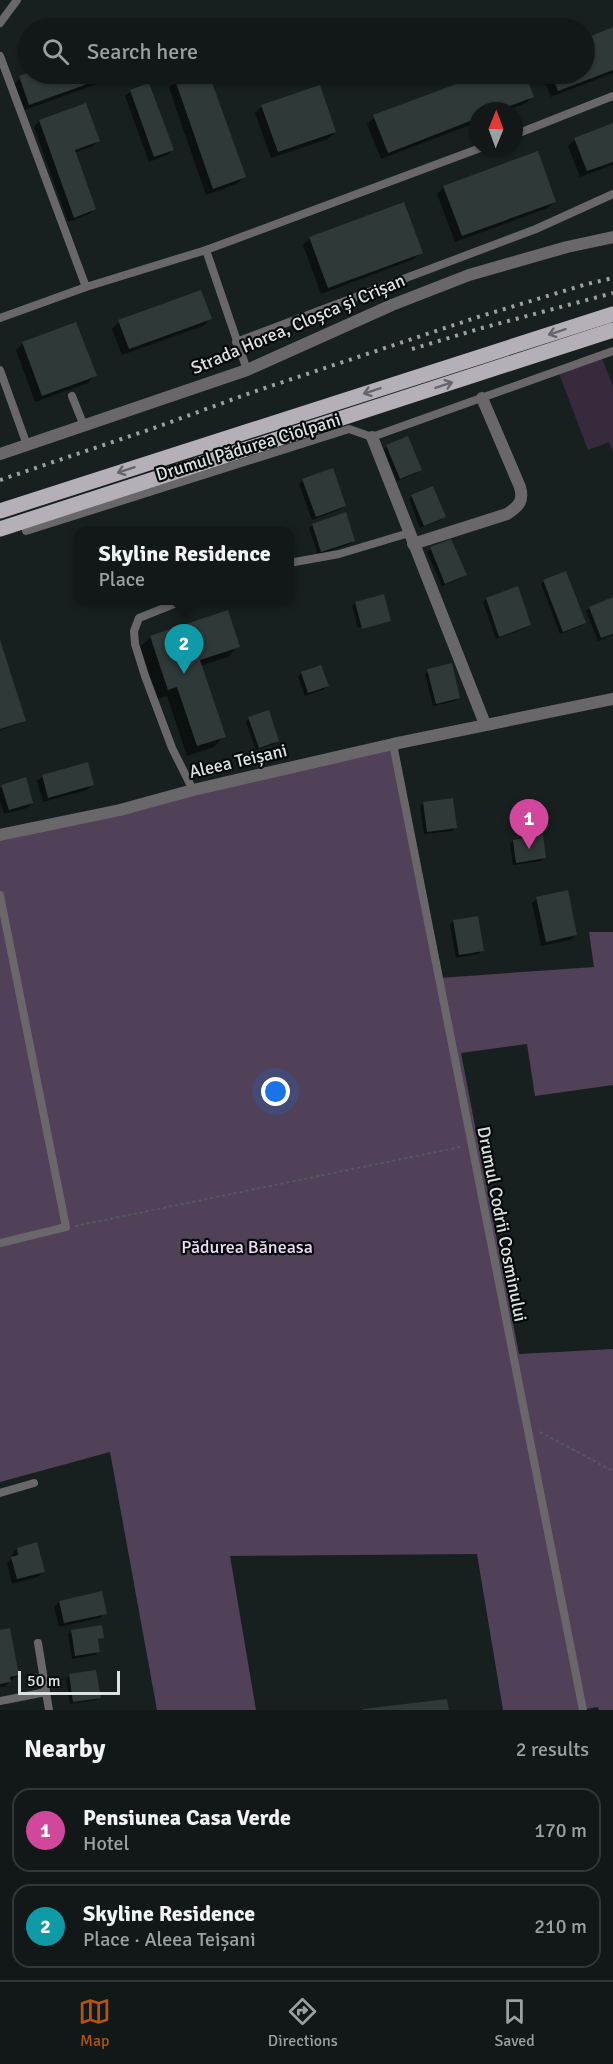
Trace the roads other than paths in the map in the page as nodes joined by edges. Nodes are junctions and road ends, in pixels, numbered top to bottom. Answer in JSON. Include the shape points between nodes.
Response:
{"nodes":[{"id":1,"x":17,"y":0,"type":"edge"},
{"id":2,"x":0,"y":23,"type":"edge"},
{"id":3,"x":0,"y":56,"type":"edge"},
{"id":4,"x":613,"y":96,"type":"edge"},
{"id":5,"x":523,"y":131,"type":"edge"},
{"id":6,"x":469,"y":152,"type":"edge"},
{"id":7,"x":613,"y":194,"type":"edge"},
{"id":8,"x":613,"y":237,"type":"edge"},
{"id":9,"x":206,"y":250,"type":"junction"},
{"id":10,"x":86,"y":287,"type":"junction"},
{"id":11,"x":613,"y":314,"type":"edge"},
{"id":12,"x":0,"y":318,"type":"edge"},
{"id":13,"x":613,"y":330,"type":"edge"},
{"id":14,"x":236,"y":342,"type":"junction"},
{"id":15,"x":613,"y":351,"type":"edge"},
{"id":16,"x":0,"y":370,"type":"edge"},
{"id":17,"x":246,"y":370,"type":"junction"},
{"id":18,"x":72,"y":396,"type":"dead end"},
{"id":19,"x":482,"y":398,"type":"junction"},
{"id":20,"x":84,"y":426,"type":"junction"},
{"id":21,"x":372,"y":437,"type":"junction"},
{"id":22,"x":27,"y":445,"type":"junction"},
{"id":23,"x":0,"y":454,"type":"edge"},
{"id":24,"x":0,"y":511,"type":"edge"},
{"id":25,"x":28,"y":525,"type":"junction"},
{"id":26,"x":0,"y":529,"type":"edge"},
{"id":27,"x":411,"y":538,"type":"junction"},
{"id":28,"x":294,"y":561,"type":"edge"},
{"id":29,"x":172,"y":605,"type":"edge"},
{"id":30,"x":613,"y":699,"type":"edge"},
{"id":31,"x":485,"y":724,"type":"junction"},
{"id":32,"x":393,"y":744,"type":"junction"},
{"id":33,"x":193,"y":790,"type":"junction"},
{"id":34,"x":0,"y":835,"type":"edge"},
{"id":35,"x":0,"y":895,"type":"edge"},
{"id":36,"x":0,"y":1243,"type":"edge"},
{"id":37,"x":34,"y":1483,"type":"dead end"},
{"id":38,"x":0,"y":1493,"type":"edge"},
{"id":39,"x":38,"y":1643,"type":"dead end"},
{"id":40,"x":46,"y":1692,"type":"junction"},
{"id":41,"x":0,"y":1701,"type":"edge"},
{"id":42,"x":49,"y":1710,"type":"edge"},
{"id":43,"x":583,"y":1710,"type":"edge"}],
"edges":[{"from":1,"to":2,"type":"lane"},
{"from":3,"to":10,"type":"lane"},
{"from":4,"to":5,"type":"lane"},
{"from":6,"to":9,"type":"lane"},
{"from":7,"to":14,"type":"lane","via":[[536,230]]},
{"from":8,"to":17,"type":"street","name":"Strada Horea, Cloșca și Crișan","via":[[470,275]]},
{"from":9,"to":10,"type":"lane"},
{"from":9,"to":14,"type":"lane"},
{"from":10,"to":12,"type":"lane"},
{"from":11,"to":24,"type":"main road","one_way":true},
{"from":25,"to":13,"type":"main road","one_way":true},
{"from":14,"to":17,"type":"lane"},
{"from":15,"to":19,"type":"lane"},
{"from":16,"to":22,"type":"lane"},
{"from":17,"to":20,"type":"street","name":"Strada Horea, Cloșca și Crișan"},
{"from":18,"to":20,"type":"lane"},
{"from":19,"to":21,"type":"lane"},
{"from":19,"to":27,"type":"street","via":[[520,487],[519,506],[507,514]]},
{"from":20,"to":22,"type":"street","name":"Strada Horea, Cloșca și Crișan"},
{"from":21,"to":25,"type":"lane","name":"Drumul Pădurea Ciolpani","via":[[349,429]]},
{"from":21,"to":27,"type":"street"},
{"from":22,"to":23,"type":"street","name":"Strada Horea, Cloșca și Crișan"},
{"from":25,"to":26,"type":"main road"},
{"from":27,"to":28,"type":"lane"},
{"from":27,"to":31,"type":"street"},
{"from":29,"to":33,"type":"lane","via":[[139,618],[135,644],[172,748]]},
{"from":30,"to":31,"type":"street","name":"Aleea Teișani"},
{"from":31,"to":32,"type":"street","name":"Aleea Teișani"},
{"from":32,"to":33,"type":"street","name":"Aleea Teișani"},
{"from":32,"to":43,"type":"lane","name":"Drumul Codrii Cosminului"},
{"from":33,"to":34,"type":"street","name":"Aleea Teișani"},
{"from":35,"to":36,"type":"lane","via":[[66,1227]]},
{"from":37,"to":38,"type":"lane"},
{"from":39,"to":40,"type":"lane"},
{"from":40,"to":41,"type":"lane"},
{"from":40,"to":42,"type":"lane"}]}
